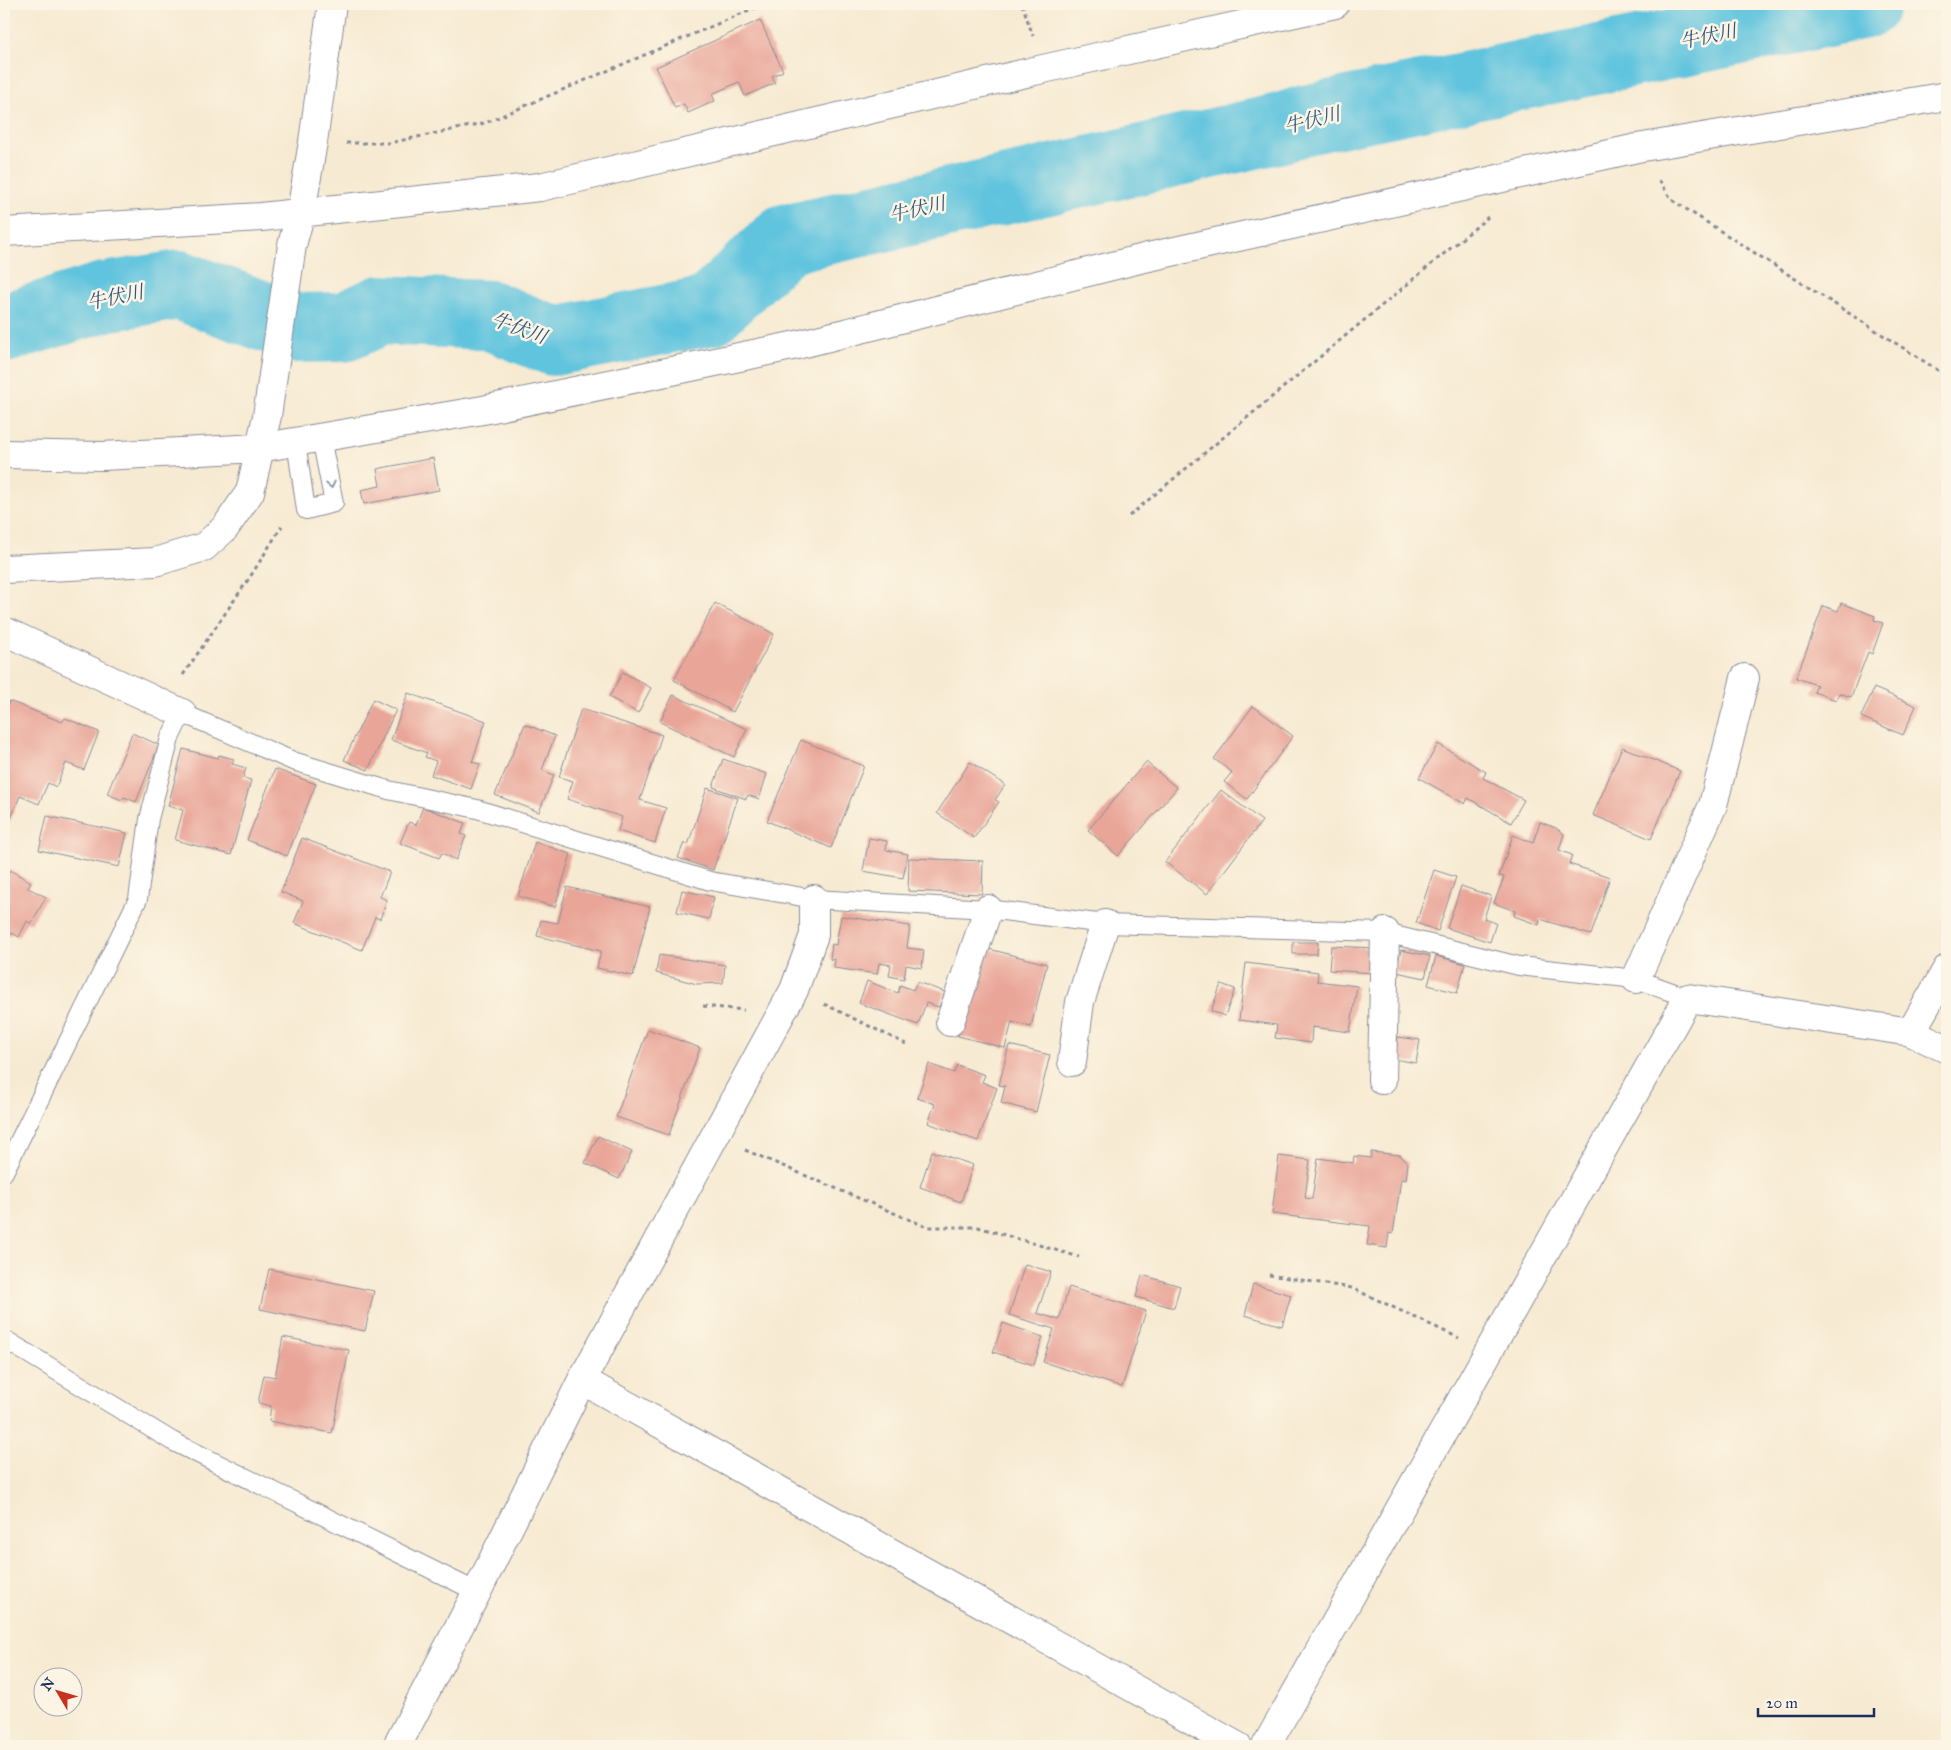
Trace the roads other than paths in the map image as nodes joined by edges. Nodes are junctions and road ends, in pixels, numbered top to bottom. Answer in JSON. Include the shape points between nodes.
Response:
{"nodes":[{"id":1,"x":332,"y":4,"type":"edge"},
{"id":2,"x":1335,"y":4,"type":"edge"},
{"id":3,"x":1947,"y":96,"type":"edge"},
{"id":4,"x":301,"y":212,"type":"junction"},
{"id":5,"x":4,"y":232,"type":"edge"},
{"id":6,"x":259,"y":448,"type":"junction"},
{"id":7,"x":4,"y":454,"type":"edge"},
{"id":8,"x":4,"y":569,"type":"edge"},
{"id":9,"x":4,"y":631,"type":"edge"},
{"id":10,"x":1745,"y":678,"type":"dead end"},
{"id":11,"x":172,"y":708,"type":"junction"},
{"id":12,"x":814,"y":898,"type":"junction"},
{"id":13,"x":988,"y":909,"type":"junction"},
{"id":14,"x":1105,"y":924,"type":"junction"},
{"id":15,"x":1385,"y":932,"type":"junction"},
{"id":16,"x":1947,"y":969,"type":"edge"},
{"id":17,"x":1636,"y":979,"type":"junction"},
{"id":18,"x":1688,"y":998,"type":"junction"},
{"id":19,"x":950,"y":1022,"type":"dead end"},
{"id":20,"x":1912,"y":1032,"type":"junction"},
{"id":21,"x":1947,"y":1049,"type":"edge"},
{"id":22,"x":1072,"y":1062,"type":"dead end"},
{"id":23,"x":1382,"y":1080,"type":"dead end"},
{"id":24,"x":4,"y":1172,"type":"edge"},
{"id":25,"x":4,"y":1339,"type":"edge"},
{"id":26,"x":582,"y":1380,"type":"junction"},
{"id":27,"x":477,"y":1592,"type":"junction"},
{"id":28,"x":397,"y":1746,"type":"edge"},
{"id":29,"x":1237,"y":1746,"type":"edge"},
{"id":30,"x":1266,"y":1746,"type":"edge"}],
"edges":[{"from":1,"to":4,"type":"street"},
{"from":2,"to":4,"type":"street","via":[[540,187]]},
{"from":3,"to":6,"type":"street","via":[[1637,148],[1144,258],[797,345],[483,410]]},
{"from":4,"to":5,"type":"street"},
{"from":4,"to":6,"type":"street","via":[[292,245],[267,416]]},
{"from":6,"to":7,"type":"street","via":[[102,456]]},
{"from":6,"to":8,"type":"street","via":[[250,492],[225,528],[204,547],[155,562]]},
{"from":9,"to":11,"type":"street"},
{"from":10,"to":17,"type":"street","via":[[1712,805]]},
{"from":11,"to":12,"type":"lane","via":[[293,761],[388,790],[477,809],[710,881]]},
{"from":11,"to":24,"type":"lane","via":[[170,738],[149,819],[138,899]]},
{"from":12,"to":13,"type":"lane"},
{"from":12,"to":26,"type":"street","via":[[814,935],[794,990]]},
{"from":13,"to":14,"type":"lane"},
{"from":13,"to":19,"type":"street"},
{"from":14,"to":15,"type":"lane"},
{"from":14,"to":22,"type":"street","via":[[1080,1002]]},
{"from":15,"to":17,"type":"lane","via":[[1519,966]]},
{"from":15,"to":23,"type":"street"},
{"from":16,"to":20,"type":"street"},
{"from":17,"to":18,"type":"lane"},
{"from":18,"to":20,"type":"street"},
{"from":18,"to":30,"type":"street"},
{"from":20,"to":21,"type":"street"},
{"from":25,"to":27,"type":"lane","via":[[172,1442]]},
{"from":26,"to":27,"type":"street"},
{"from":26,"to":29,"type":"street"},
{"from":27,"to":28,"type":"street"}]}
